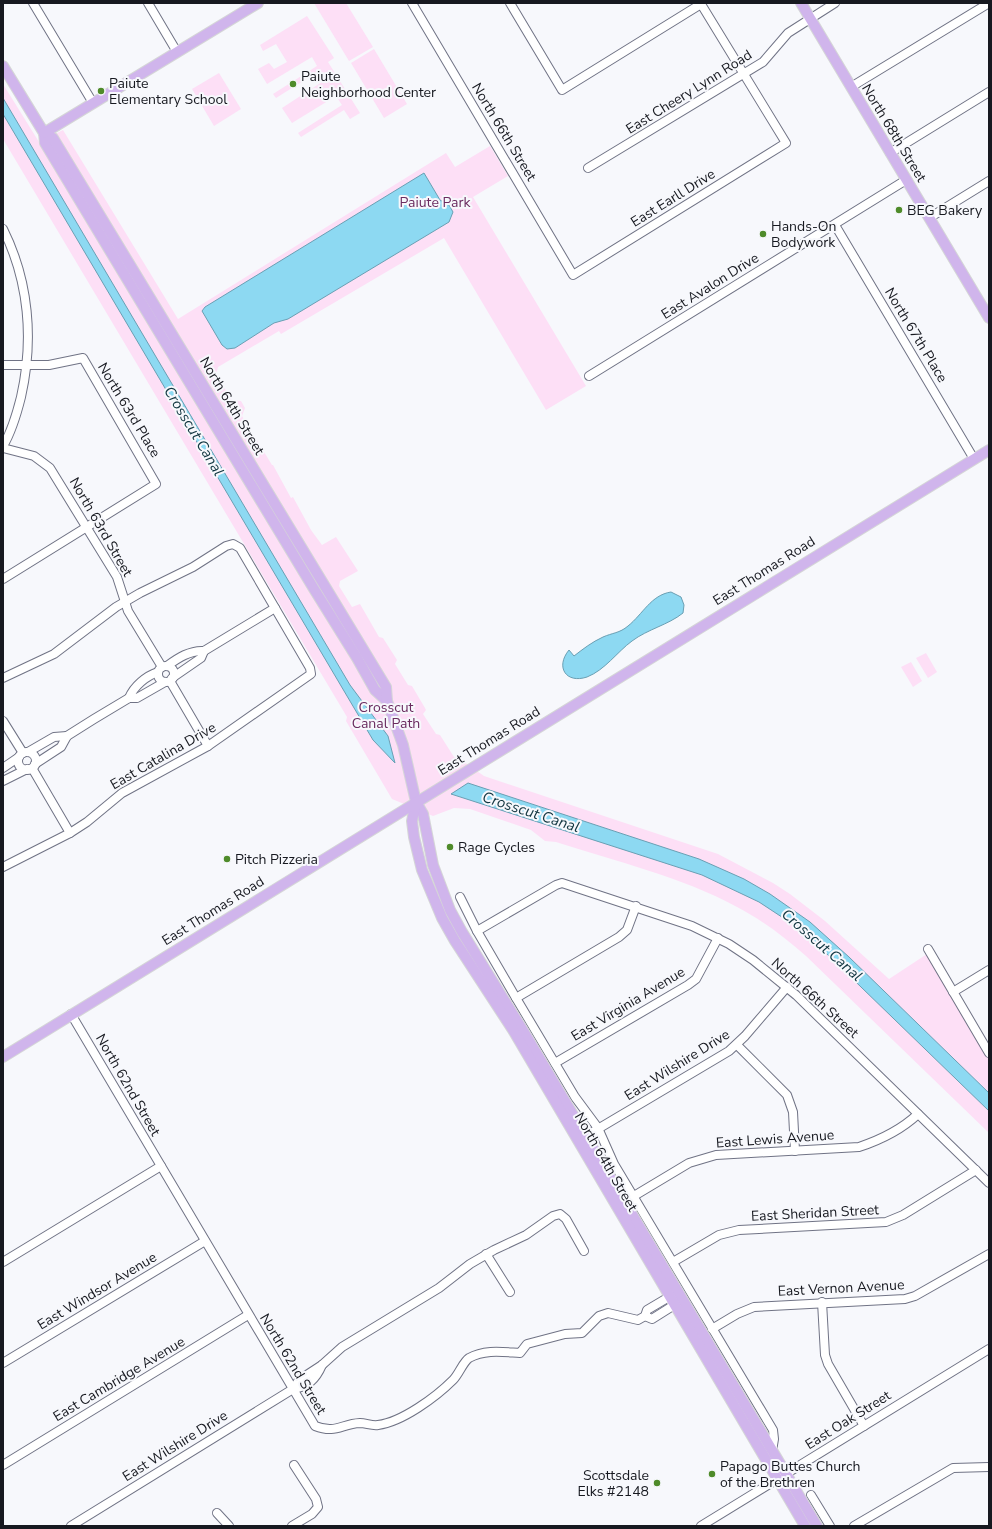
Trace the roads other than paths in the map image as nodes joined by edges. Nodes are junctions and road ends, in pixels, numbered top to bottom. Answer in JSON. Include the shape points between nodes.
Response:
{"nodes":[{"id":1,"x":33,"y":3,"type":"edge"},
{"id":2,"x":148,"y":3,"type":"edge"},
{"id":3,"x":258,"y":3,"type":"edge"},
{"id":4,"x":412,"y":3,"type":"edge"},
{"id":5,"x":510,"y":3,"type":"edge"},
{"id":6,"x":801,"y":3,"type":"edge"},
{"id":7,"x":836,"y":3,"type":"edge"},
{"id":8,"x":989,"y":3,"type":"edge"},
{"id":9,"x":810,"y":19,"type":"junction"},
{"id":10,"x":177,"y":52,"type":"junction"},
{"id":11,"x":3,"y":66,"type":"edge"},
{"id":12,"x":744,"y":74,"type":"junction"},
{"id":13,"x":851,"y":87,"type":"junction"},
{"id":14,"x":989,"y":92,"type":"edge"},
{"id":15,"x":94,"y":103,"type":"junction"},
{"id":16,"x":44,"y":133,"type":"junction"},
{"id":17,"x":890,"y":153,"type":"junction"},
{"id":18,"x":588,"y":168,"type":"dead end"},
{"id":19,"x":906,"y":180,"type":"junction"},
{"id":20,"x":989,"y":181,"type":"edge"},
{"id":21,"x":929,"y":218,"type":"junction"},
{"id":22,"x":835,"y":224,"type":"junction"},
{"id":23,"x":3,"y":229,"type":"edge"},
{"id":24,"x":574,"y":275,"type":"joint"},
{"id":25,"x":989,"y":318,"type":"edge"},
{"id":26,"x":3,"y":365,"type":"edge"},
{"id":27,"x":26,"y":366,"type":"junction"},
{"id":28,"x":589,"y":376,"type":"dead end"},
{"id":29,"x":3,"y":447,"type":"edge"},
{"id":30,"x":989,"y":450,"type":"edge"},
{"id":31,"x":974,"y":459,"type":"junction"},
{"id":32,"x":87,"y":527,"type":"junction"},
{"id":33,"x":3,"y":579,"type":"edge"},
{"id":34,"x":124,"y":602,"type":"junction"},
{"id":35,"x":275,"y":608,"type":"junction"},
{"id":36,"x":204,"y":651,"type":"junction"},
{"id":37,"x":163,"y":668,"type":"junction"},
{"id":38,"x":3,"y":678,"type":"edge"},
{"id":39,"x":169,"y":680,"type":"junction"},
{"id":40,"x":129,"y":698,"type":"junction"},
{"id":41,"x":3,"y":721,"type":"edge"},
{"id":42,"x":67,"y":736,"type":"junction"},
{"id":43,"x":208,"y":746,"type":"junction"},
{"id":44,"x":23,"y":754,"type":"junction"},
{"id":45,"x":31,"y":767,"type":"junction"},
{"id":46,"x":3,"y":768,"type":"edge"},
{"id":47,"x":3,"y":781,"type":"edge"},
{"id":48,"x":416,"y":802,"type":"junction"},
{"id":49,"x":70,"y":833,"type":"junction"},
{"id":50,"x":3,"y":866,"type":"edge"},
{"id":51,"x":460,"y":897,"type":"dead end"},
{"id":52,"x":636,"y":906,"type":"junction"},
{"id":53,"x":455,"y":929,"type":"junction"},
{"id":54,"x":477,"y":931,"type":"junction"},
{"id":55,"x":718,"y":938,"type":"junction"},
{"id":56,"x":928,"y":949,"type":"dead end"},
{"id":57,"x":989,"y":970,"type":"edge"},
{"id":58,"x":787,"y":987,"type":"junction"},
{"id":59,"x":953,"y":992,"type":"junction"},
{"id":60,"x":516,"y":998,"type":"junction"},
{"id":61,"x":71,"y":1014,"type":"junction"},
{"id":62,"x":737,"y":1045,"type":"junction"},
{"id":63,"x":989,"y":1053,"type":"edge"},
{"id":64,"x":3,"y":1057,"type":"edge"},
{"id":65,"x":555,"y":1063,"type":"junction"},
{"id":66,"x":918,"y":1114,"type":"junction"},
{"id":67,"x":598,"y":1128,"type":"junction"},
{"id":68,"x":586,"y":1136,"type":"junction"},
{"id":69,"x":577,"y":1142,"type":"junction"},
{"id":70,"x":795,"y":1151,"type":"junction"},
{"id":71,"x":161,"y":1166,"type":"junction"},
{"id":72,"x":976,"y":1170,"type":"junction"},
{"id":73,"x":989,"y":1183,"type":"edge"},
{"id":74,"x":634,"y":1196,"type":"junction"},
{"id":75,"x":205,"y":1241,"type":"junction"},
{"id":76,"x":584,"y":1251,"type":"dead end"},
{"id":77,"x":486,"y":1254,"type":"junction"},
{"id":78,"x":989,"y":1254,"type":"edge"},
{"id":79,"x":3,"y":1262,"type":"edge"},
{"id":80,"x":673,"y":1262,"type":"junction"},
{"id":81,"x":510,"y":1292,"type":"dead end"},
{"id":82,"x":676,"y":1298,"type":"junction"},
{"id":83,"x":822,"y":1302,"type":"junction"},
{"id":84,"x":248,"y":1315,"type":"junction"},
{"id":85,"x":712,"y":1329,"type":"junction"},
{"id":86,"x":989,"y":1349,"type":"edge"},
{"id":87,"x":3,"y":1363,"type":"edge"},
{"id":88,"x":293,"y":1389,"type":"junction"},
{"id":89,"x":864,"y":1426,"type":"junction"},
{"id":90,"x":772,"y":1451,"type":"junction"},
{"id":91,"x":3,"y":1465,"type":"edge"},
{"id":92,"x":294,"y":1465,"type":"dead end"},
{"id":93,"x":989,"y":1467,"type":"edge"},
{"id":94,"x":786,"y":1474,"type":"junction"},
{"id":95,"x":777,"y":1480,"type":"junction"},
{"id":96,"x":811,"y":1495,"type":"dead end"},
{"id":97,"x":217,"y":1513,"type":"dead end"},
{"id":98,"x":71,"y":1526,"type":"edge"},
{"id":99,"x":229,"y":1526,"type":"edge"},
{"id":100,"x":292,"y":1526,"type":"edge"},
{"id":101,"x":701,"y":1526,"type":"edge"},
{"id":102,"x":805,"y":1526,"type":"edge"},
{"id":103,"x":817,"y":1526,"type":"edge"},
{"id":104,"x":830,"y":1526,"type":"edge"},
{"id":105,"x":854,"y":1526,"type":"edge"}],
"edges":[{"from":1,"to":15,"type":"street"},
{"from":2,"to":10,"type":"street"},
{"from":3,"to":10,"type":"main road"},
{"from":4,"to":24,"type":"street","name":"North 66th Street"},
{"from":5,"to":12,"type":"street","via":[[562,90],[701,4]]},
{"from":6,"to":9,"type":"main road","name":"North 68th Street"},
{"from":7,"to":9,"type":"street","name":"East Cheery Lynn Road"},
{"from":8,"to":13,"type":"street"},
{"from":9,"to":12,"type":"street","name":"East Cheery Lynn Road","via":[[788,33],[763,62]]},
{"from":9,"to":13,"type":"main road","name":"North 68th Street"},
{"from":10,"to":15,"type":"main road"},
{"from":11,"to":16,"type":"main road","name":"North 64th Street"},
{"from":12,"to":18,"type":"street","name":"East Cheery Lynn Road"},
{"from":12,"to":24,"type":"street","name":"East Earll Drive","via":[[786,143]]},
{"from":13,"to":17,"type":"main road","name":"North 68th Street"},
{"from":14,"to":17,"type":"street"},
{"from":15,"to":16,"type":"main road"},
{"from":16,"to":48,"type":"main road","name":"North 64th Street","via":[[53,138],[386,687],[387,701],[403,745]]},
{"from":17,"to":19,"type":"main road","name":"North 68th Street"},
{"from":19,"to":21,"type":"main road","name":"North 68th Street"},
{"from":19,"to":22,"type":"street","name":"East Avalon Drive"},
{"from":20,"to":21,"type":"street"},
{"from":21,"to":25,"type":"main road","name":"North 68th Street"},
{"from":22,"to":28,"type":"street","name":"East Avalon Drive"},
{"from":22,"to":31,"type":"street","name":"North 67th Place"},
{"from":23,"to":27,"type":"street","via":[[16,259],[25,295],[28,324]]},
{"from":26,"to":27,"type":"street","name":"North 63rd Place"},
{"from":27,"to":29,"type":"street","via":[[18,406]]},
{"from":27,"to":32,"type":"street","name":"North 63rd Place","via":[[49,365],[83,358],[156,484]]},
{"from":29,"to":32,"type":"street","name":"North 63rd Street","via":[[34,456],[50,468]]},
{"from":30,"to":31,"type":"main road","name":"East Thomas Road"},
{"from":31,"to":48,"type":"main road","name":"East Thomas Road"},
{"from":32,"to":33,"type":"street"},
{"from":32,"to":34,"type":"street","name":"North 63rd Street","via":[[117,577]]},
{"from":34,"to":35,"type":"street","via":[[233,544],[240,548]]},
{"from":34,"to":37,"type":"street","name":"North 63rd Street"},
{"from":34,"to":38,"type":"street","via":[[66,646]]},
{"from":35,"to":36,"type":"street"},
{"from":35,"to":43,"type":"street","name":"East Catalina Drive","via":[[311,674]]},
{"from":36,"to":37,"type":"street","via":[[196,651]]},
{"from":36,"to":39,"type":"street","via":[[200,658]]},
{"from":37,"to":39,"type":"street","via":[[160,678]]},
{"from":37,"to":39,"type":"street","via":[[173,670]]},
{"from":37,"to":40,"type":"street","via":[[133,688]]},
{"from":39,"to":40,"type":"street","via":[[137,698]]},
{"from":39,"to":43,"type":"street"},
{"from":40,"to":42,"type":"street"},
{"from":41,"to":44,"type":"street"},
{"from":42,"to":44,"type":"street","via":[[54,737]]},
{"from":42,"to":45,"type":"street","via":[[61,747]]},
{"from":43,"to":49,"type":"street","name":"East Catalina Drive","via":[[122,792]]},
{"from":44,"to":45,"type":"street","via":[[34,756]]},
{"from":44,"to":45,"type":"street","via":[[20,765]]},
{"from":44,"to":46,"type":"street"},
{"from":45,"to":47,"type":"street"},
{"from":45,"to":49,"type":"street"},
{"from":48,"to":53,"type":"main road","name":"North 64th Street","via":[[412,821],[418,856],[433,898]]},
{"from":48,"to":61,"type":"main road","name":"East Thomas Road"},
{"from":49,"to":50,"type":"street","name":"East Catalina Drive"},
{"from":51,"to":54,"type":"street","name":"North 64th Street"},
{"from":52,"to":54,"type":"street","name":"North 66th Street","via":[[562,883]]},
{"from":52,"to":55,"type":"street","name":"North 66th Street"},
{"from":52,"to":60,"type":"street","via":[[627,930],[619,937]]},
{"from":53,"to":68,"type":"main road","name":"North 64th Street"},
{"from":53,"to":69,"type":"main road","name":"North 64th Street"},
{"from":54,"to":60,"type":"street","name":"North 64th Street"},
{"from":55,"to":58,"type":"street","name":"North 66th Street","via":[[753,960]]},
{"from":55,"to":65,"type":"street","name":"East Virginia Avenue","via":[[696,979]]},
{"from":56,"to":59,"type":"street"},
{"from":57,"to":59,"type":"street"},
{"from":58,"to":62,"type":"street","name":"East Wilshire Drive"},
{"from":58,"to":66,"type":"street","name":"North 66th Street"},
{"from":59,"to":63,"type":"street"},
{"from":60,"to":65,"type":"street","name":"North 64th Street"},
{"from":61,"to":64,"type":"main road","name":"East Thomas Road"},
{"from":61,"to":71,"type":"street","name":"North 62nd Street"},
{"from":62,"to":67,"type":"street","name":"East Wilshire Drive"},
{"from":62,"to":70,"type":"street","via":[[787,1095],[793,1112]]},
{"from":65,"to":67,"type":"street","name":"North 64th Street"},
{"from":66,"to":70,"type":"street","name":"East Lewis Avenue","via":[[910,1122],[881,1139],[859,1147]]},
{"from":66,"to":72,"type":"street","name":"North 66th Street"},
{"from":67,"to":68,"type":"street","name":"East Wilshire Drive"},
{"from":67,"to":74,"type":"street","name":"North 64th Street","via":[[614,1164]]},
{"from":68,"to":69,"type":"main road"},
{"from":68,"to":82,"type":"main road","name":"North 64th Street"},
{"from":69,"to":82,"type":"main road","name":"North 64th Street"},
{"from":70,"to":74,"type":"street","name":"East Lewis Avenue","via":[[716,1155],[689,1164]]},
{"from":71,"to":75,"type":"street","name":"North 62nd Street"},
{"from":71,"to":79,"type":"street"},
{"from":72,"to":73,"type":"street","name":"North 66th Street"},
{"from":72,"to":80,"type":"street","name":"East Sheridan Street","via":[[903,1215],[886,1222],[740,1230],[719,1235]]},
{"from":74,"to":80,"type":"street","name":"North 64th Street"},
{"from":75,"to":84,"type":"street","name":"North 62nd Street"},
{"from":75,"to":87,"type":"street","name":"East Windsor Avenue"},
{"from":76,"to":77,"type":"street","name":"East Wilshire Drive","via":[[566,1219],[560,1214],[526,1235]]},
{"from":77,"to":81,"type":"street"},
{"from":77,"to":88,"type":"street","name":"East Wilshire Drive","via":[[439,1288],[342,1347],[322,1365],[316,1376],[303,1388]]},
{"from":78,"to":83,"type":"street","name":"East Vernon Avenue","via":[[915,1296],[905,1299]]},
{"from":80,"to":85,"type":"street","name":"North 64th Street"},
{"from":82,"to":88,"type":"street","name":"North 62nd Street","via":[[647,1310],[645,1316],[638,1320],[608,1313],[599,1316],[582,1333],[565,1334],[527,1344],[520,1353],[485,1352],[468,1359],[458,1375],[442,1392],[396,1420],[377,1426],[359,1423],[335,1430],[315,1426]]},
{"from":82,"to":90,"type":"main road","name":"North 64th Street"},
{"from":82,"to":95,"type":"main road","name":"North 64th Street"},
{"from":83,"to":85,"type":"street","name":"East Vernon Avenue","via":[[754,1307],[736,1314]]},
{"from":83,"to":89,"type":"street","via":[[825,1355],[828,1364]]},
{"from":84,"to":88,"type":"street","name":"North 62nd Street"},
{"from":84,"to":91,"type":"street","name":"East Cambridge Avenue"},
{"from":85,"to":90,"type":"street","name":"North 64th Street","via":[[773,1430]]},
{"from":86,"to":89,"type":"street","name":"East Oak Street"},
{"from":88,"to":98,"type":"street","name":"East Wilshire Drive"},
{"from":89,"to":94,"type":"street","name":"East Oak Street"},
{"from":90,"to":94,"type":"main road","name":"North 64th Street"},
{"from":92,"to":100,"type":"street","via":[[316,1499],[318,1507],[312,1514]]},
{"from":93,"to":105,"type":"street","via":[[952,1468]]},
{"from":94,"to":95,"type":"street","name":"East Oak Street"},
{"from":94,"to":103,"type":"main road","name":"North 64th Street"},
{"from":95,"to":101,"type":"street","name":"East Oak Street"},
{"from":95,"to":102,"type":"main road","name":"North 64th Street"},
{"from":96,"to":104,"type":"street"},
{"from":97,"to":99,"type":"street"}]}
